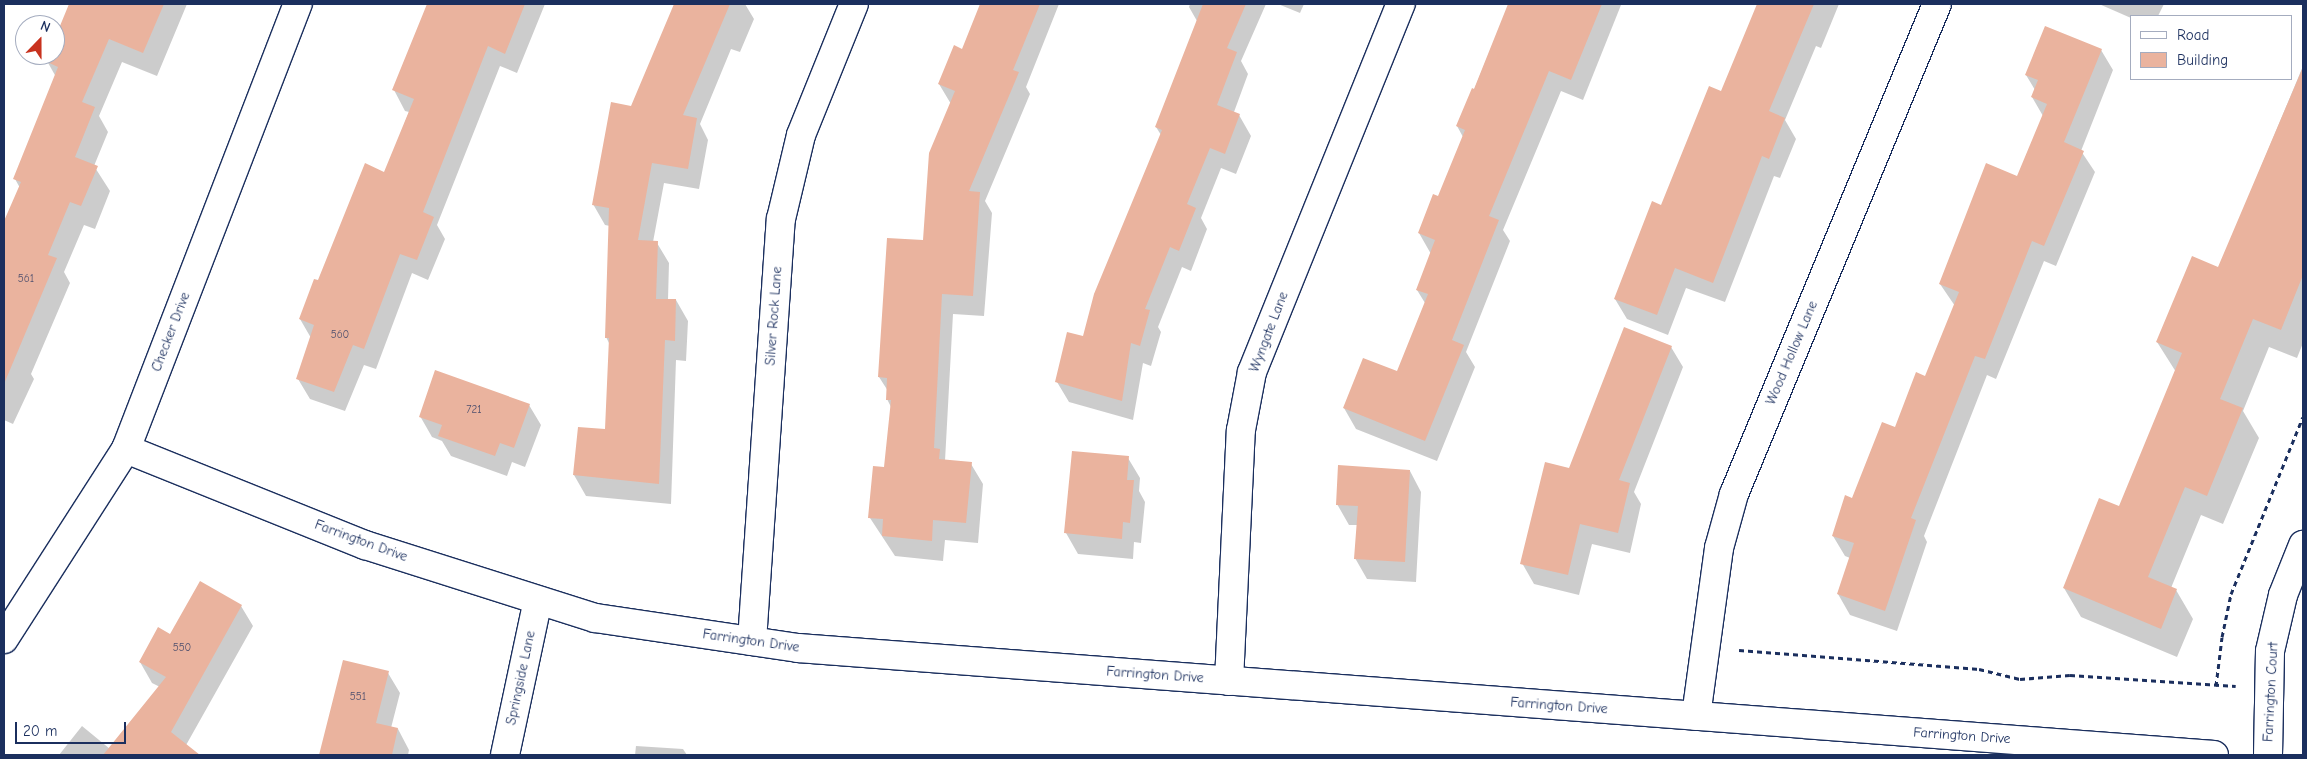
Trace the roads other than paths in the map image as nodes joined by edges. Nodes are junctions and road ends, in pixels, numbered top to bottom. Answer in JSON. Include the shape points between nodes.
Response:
{"nodes":[{"id":1,"x":298,"y":4,"type":"edge"},
{"id":2,"x":854,"y":4,"type":"edge"},
{"id":3,"x":1401,"y":4,"type":"edge"},
{"id":4,"x":1937,"y":4,"type":"edge"},
{"id":5,"x":126,"y":449,"type":"junction"},
{"id":6,"x":2303,"y":544,"type":"edge"},
{"id":7,"x":538,"y":600,"type":"junction"},
{"id":8,"x":4,"y":639,"type":"edge"},
{"id":9,"x":752,"y":641,"type":"junction"},
{"id":10,"x":1229,"y":681,"type":"junction"},
{"id":11,"x":1696,"y":716,"type":"junction"},
{"id":12,"x":505,"y":755,"type":"edge"},
{"id":13,"x":2214,"y":755,"type":"edge"},
{"id":14,"x":2268,"y":755,"type":"edge"}],
"edges":[{"from":1,"to":5,"type":"street","name":"Checker Drive"},
{"from":2,"to":9,"type":"street","name":"Silver Rock Lane","via":[[801,135],[781,219]]},
{"from":3,"to":10,"type":"street","name":"Wyngate Lane","via":[[1252,372],[1241,430]]},
{"from":4,"to":11,"type":"street","name":"Wood Hollow Lane","via":[[1734,494],[1719,548]]},
{"from":5,"to":7,"type":"street","name":"Farrington Drive","via":[[365,545]]},
{"from":5,"to":8,"type":"street","name":"Checker Drive"},
{"from":6,"to":14,"type":"street","name":"Farrington Court","via":[[2283,595],[2270,651]]},
{"from":7,"to":9,"type":"street","name":"Farrington Drive","via":[[595,618]]},
{"from":7,"to":12,"type":"street","name":"Springside Lane"},
{"from":9,"to":10,"type":"street","name":"Farrington Drive","via":[[798,648]]},
{"from":10,"to":11,"type":"street","name":"Farrington Drive"},
{"from":11,"to":13,"type":"street","name":"Farrington Drive"}]}
